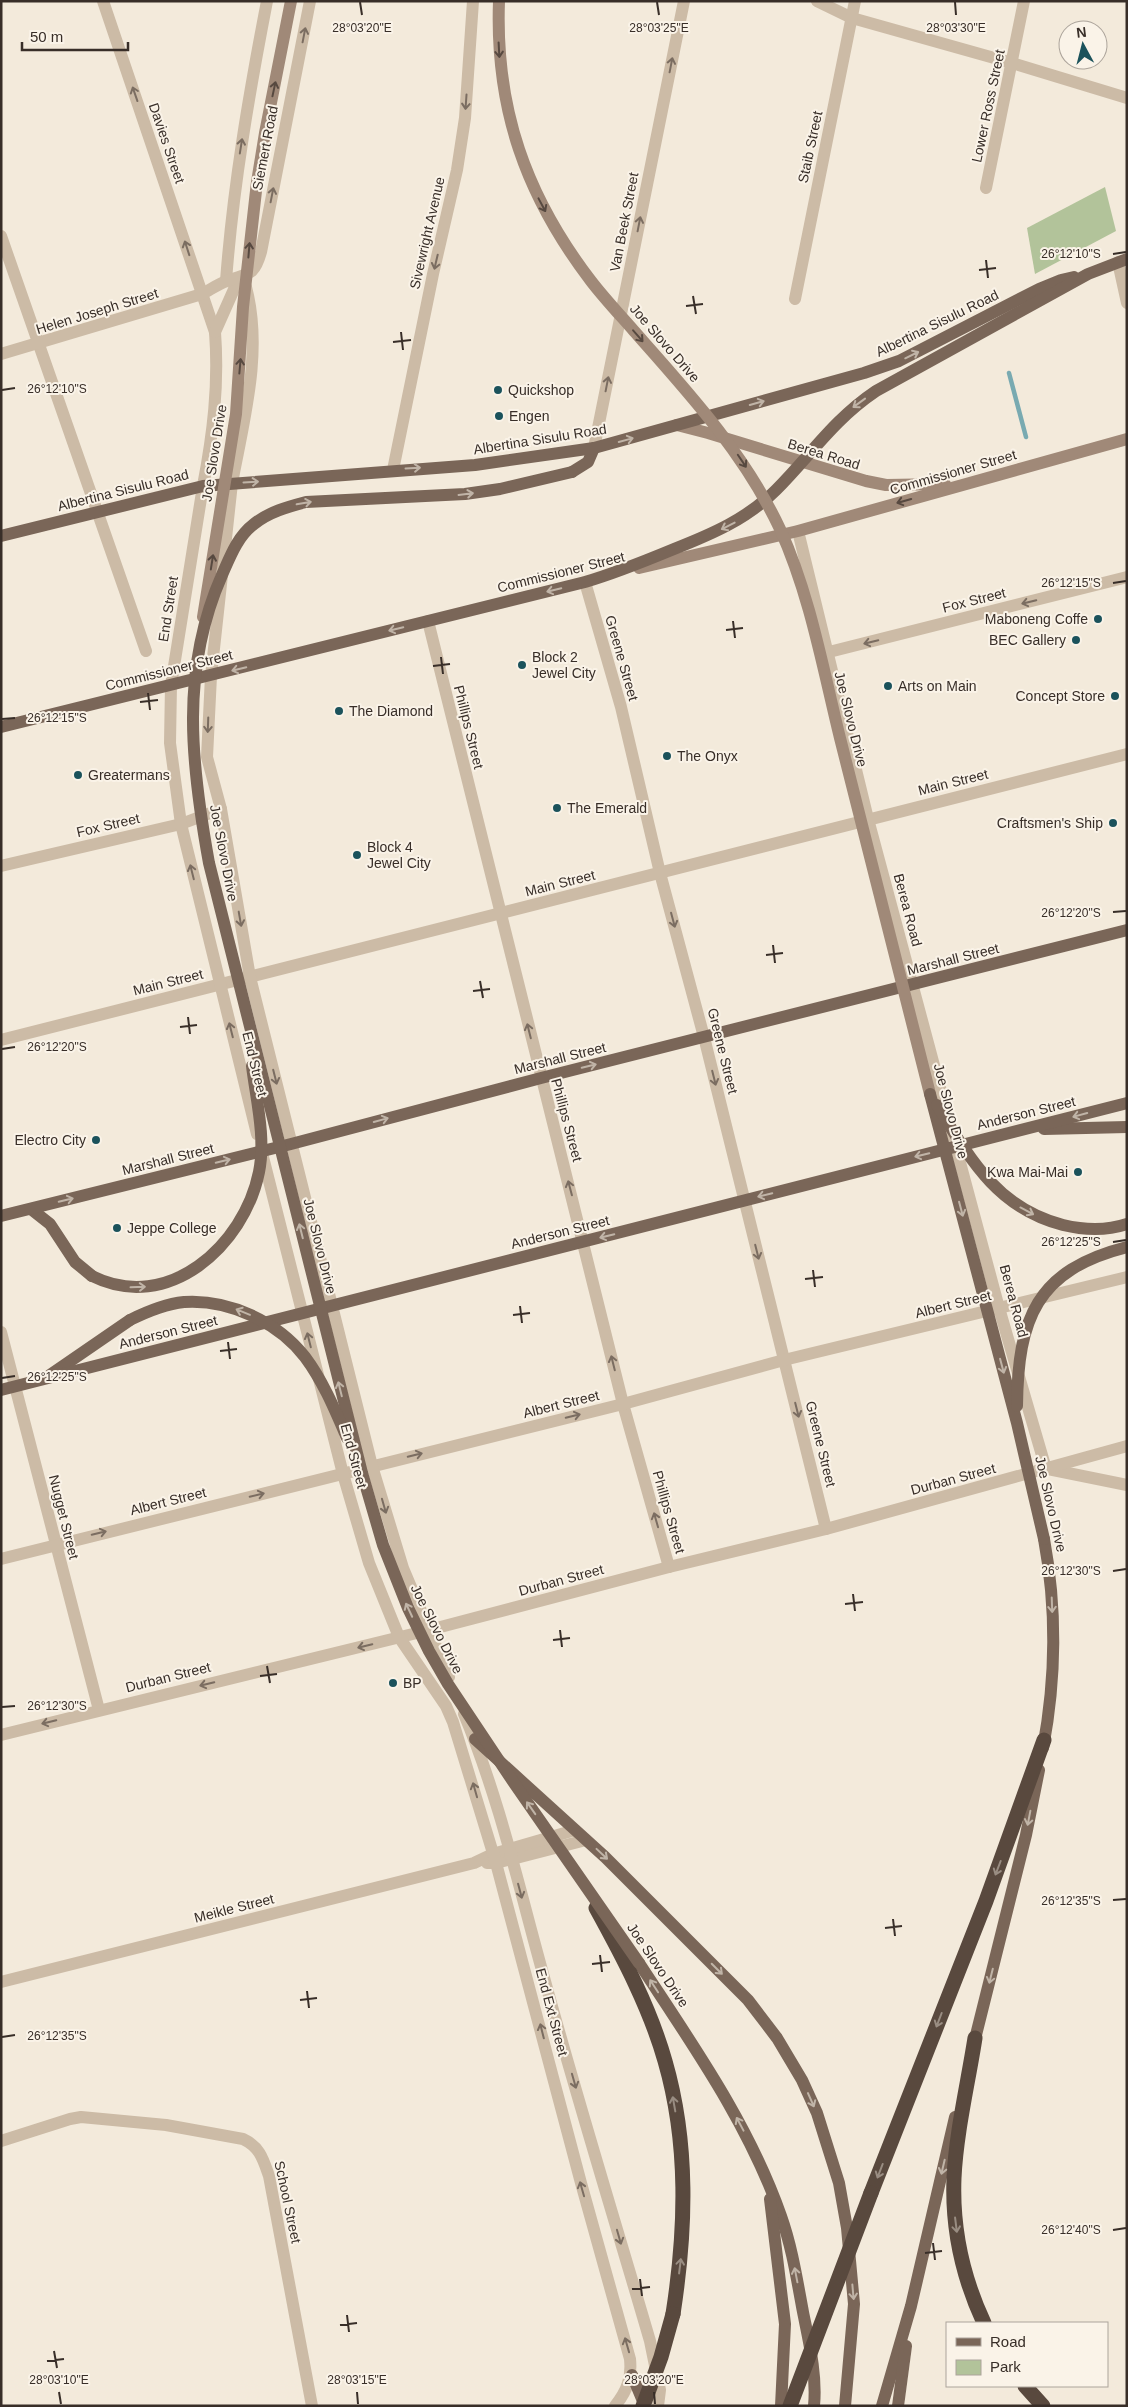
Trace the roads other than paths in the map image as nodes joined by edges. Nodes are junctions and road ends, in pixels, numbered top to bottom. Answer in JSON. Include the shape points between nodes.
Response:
{"nodes":[{"id":1,"x":103,"y":1,"type":"edge"},
{"id":2,"x":268,"y":1,"type":"edge"},
{"id":3,"x":291,"y":1,"type":"edge"},
{"id":4,"x":310,"y":1,"type":"edge"},
{"id":5,"x":473,"y":1,"type":"edge"},
{"id":6,"x":500,"y":1,"type":"edge"},
{"id":7,"x":684,"y":1,"type":"edge"},
{"id":8,"x":817,"y":1,"type":"edge"},
{"id":9,"x":855,"y":1,"type":"edge"},
{"id":10,"x":1024,"y":1,"type":"edge"},
{"id":11,"x":852,"y":18,"type":"junction"},
{"id":12,"x":1012,"y":63,"type":"junction"},
{"id":13,"x":1127,"y":98,"type":"edge"},
{"id":14,"x":986,"y":188,"type":"dead end"},
{"id":15,"x":1,"y":236,"type":"edge"},
{"id":16,"x":1122,"y":261,"type":"edge"},
{"id":17,"x":1088,"y":274,"type":"junction"},
{"id":18,"x":241,"y":277,"type":"junction"},
{"id":19,"x":226,"y":281,"type":"junction"},
{"id":20,"x":202,"y":294,"type":"junction"},
{"id":21,"x":795,"y":299,"type":"dead end"},
{"id":22,"x":1127,"y":303,"type":"edge"},
{"id":23,"x":215,"y":332,"type":"junction"},
{"id":24,"x":38,"y":345,"type":"junction"},
{"id":25,"x":1,"y":354,"type":"edge"},
{"id":26,"x":676,"y":426,"type":"junction"},
{"id":27,"x":1127,"y":439,"type":"edge"},
{"id":28,"x":594,"y":448,"type":"junction"},
{"id":29,"x":800,"y":462,"type":"junction"},
{"id":30,"x":393,"y":470,"type":"junction"},
{"id":31,"x":232,"y":483,"type":"junction"},
{"id":32,"x":968,"y":483,"type":"junction"},
{"id":33,"x":203,"y":486,"type":"junction"},
{"id":34,"x":97,"y":512,"type":"junction"},
{"id":35,"x":798,"y":531,"type":"junction"},
{"id":36,"x":1,"y":536,"type":"edge"},
{"id":37,"x":618,"y":572,"type":"junction"},
{"id":38,"x":1127,"y":577,"type":"edge"},
{"id":39,"x":585,"y":582,"type":"junction"},
{"id":40,"x":428,"y":621,"type":"junction"},
{"id":41,"x":146,"y":652,"type":"dead end"},
{"id":42,"x":829,"y":652,"type":"junction"},
{"id":43,"x":196,"y":662,"type":"junction"},
{"id":44,"x":211,"y":676,"type":"junction"},
{"id":45,"x":171,"y":685,"type":"junction"},
{"id":46,"x":1,"y":727,"type":"edge"},
{"id":47,"x":1127,"y":754,"type":"edge"},
{"id":48,"x":221,"y":809,"type":"junction"},
{"id":49,"x":868,"y":819,"type":"junction"},
{"id":50,"x":180,"y":824,"type":"junction"},
{"id":51,"x":1,"y":866,"type":"edge"},
{"id":52,"x":660,"y":873,"type":"junction"},
{"id":53,"x":501,"y":913,"type":"junction"},
{"id":54,"x":1127,"y":930,"type":"edge"},
{"id":55,"x":250,"y":977,"type":"junction"},
{"id":56,"x":220,"y":984,"type":"junction"},
{"id":57,"x":913,"y":985,"type":"junction"},
{"id":58,"x":246,"y":1014,"type":"junction"},
{"id":59,"x":704,"y":1037,"type":"junction"},
{"id":60,"x":1,"y":1040,"type":"edge"},
{"id":61,"x":541,"y":1078,"type":"junction"},
{"id":62,"x":930,"y":1094,"type":"junction"},
{"id":63,"x":1127,"y":1103,"type":"edge"},
{"id":64,"x":1127,"y":1127,"type":"edge"},
{"id":65,"x":1025,"y":1130,"type":"junction"},
{"id":66,"x":291,"y":1144,"type":"junction"},
{"id":67,"x":957,"y":1146,"type":"junction"},
{"id":68,"x":262,"y":1152,"type":"junction"},
{"id":69,"x":744,"y":1200,"type":"junction"},
{"id":70,"x":31,"y":1209,"type":"junction"},
{"id":71,"x":1,"y":1216,"type":"edge"},
{"id":72,"x":1127,"y":1224,"type":"edge"},
{"id":73,"x":584,"y":1242,"type":"junction"},
{"id":74,"x":1127,"y":1247,"type":"edge"},
{"id":75,"x":1127,"y":1277,"type":"edge"},
{"id":76,"x":332,"y":1306,"type":"junction"},
{"id":77,"x":1000,"y":1308,"type":"junction"},
{"id":78,"x":302,"y":1314,"type":"junction"},
{"id":79,"x":1,"y":1332,"type":"edge"},
{"id":80,"x":784,"y":1360,"type":"junction"},
{"id":81,"x":46,"y":1378,"type":"junction"},
{"id":82,"x":15,"y":1386,"type":"junction"},
{"id":83,"x":1,"y":1390,"type":"edge"},
{"id":84,"x":623,"y":1404,"type":"junction"},
{"id":85,"x":1018,"y":1423,"type":"junction"},
{"id":86,"x":1127,"y":1446,"type":"edge"},
{"id":87,"x":367,"y":1469,"type":"junction"},
{"id":88,"x":1046,"y":1469,"type":"junction"},
{"id":89,"x":342,"y":1474,"type":"junction"},
{"id":90,"x":1127,"y":1485,"type":"edge"},
{"id":91,"x":826,"y":1529,"type":"junction"},
{"id":92,"x":54,"y":1544,"type":"junction"},
{"id":93,"x":1,"y":1558,"type":"edge"},
{"id":94,"x":669,"y":1567,"type":"junction"},
{"id":95,"x":429,"y":1630,"type":"junction"},
{"id":96,"x":399,"y":1638,"type":"junction"},
{"id":97,"x":99,"y":1710,"type":"junction"},
{"id":98,"x":1,"y":1735,"type":"edge"},
{"id":99,"x":475,"y":1739,"type":"junction"},
{"id":100,"x":1044,"y":1740,"type":"junction"},
{"id":101,"x":575,"y":1830,"type":"junction"},
{"id":102,"x":586,"y":1840,"type":"junction"},
{"id":103,"x":511,"y":1854,"type":"junction"},
{"id":104,"x":494,"y":1858,"type":"junction"},
{"id":105,"x":574,"y":1870,"type":"junction"},
{"id":106,"x":1,"y":1982,"type":"edge"},
{"id":107,"x":975,"y":2038,"type":"junction"},
{"id":108,"x":1,"y":2141,"type":"edge"},
{"id":109,"x":767,"y":2182,"type":"junction"},
{"id":110,"x":911,"y":2306,"type":"junction"},
{"id":111,"x":984,"y":2322,"type":"edge"},
{"id":112,"x":632,"y":2375,"type":"junction"},
{"id":113,"x":1027,"y":2387,"type":"edge"},
{"id":114,"x":312,"y":2406,"type":"edge"},
{"id":115,"x":615,"y":2406,"type":"edge"},
{"id":116,"x":644,"y":2406,"type":"edge"},
{"id":117,"x":658,"y":2406,"type":"edge"},
{"id":118,"x":781,"y":2406,"type":"edge"},
{"id":119,"x":790,"y":2406,"type":"edge"},
{"id":120,"x":814,"y":2406,"type":"edge"},
{"id":121,"x":845,"y":2406,"type":"edge"},
{"id":122,"x":882,"y":2406,"type":"edge"},
{"id":123,"x":898,"y":2406,"type":"edge"},
{"id":124,"x":1043,"y":2406,"type":"edge"}],
"edges":[{"from":20,"to":1,"type":"street","name":"Davies Street","one_way":true},
{"from":19,"to":2,"type":"street","name":"Siemert Road","one_way":true,"via":[[233,197],[253,70]]},
{"from":43,"to":3,"type":"main road","name":"Joe Slovo Drive","one_way":true,"bridge":true,"via":[[236,414],[245,288],[264,133]]},
{"from":18,"to":4,"type":"street","name":"Siemert Road","one_way":true,"via":[[254,270],[261,252]]},
{"from":5,"to":30,"type":"street","name":"Sivewright Avenue","one_way":true,"via":[[465,118],[457,170]]},
{"from":6,"to":62,"type":"main road","name":"Joe Slovo Drive","one_way":true,"bridge":true,"via":[[502,86],[519,153],[551,222],[593,284],[706,413],[741,460],[763,494],[781,532],[808,612]]},
{"from":28,"to":7,"type":"street","name":"Van Beek Street","one_way":true},
{"from":8,"to":11,"type":"street"},
{"from":9,"to":11,"type":"street","name":"Staib Street"},
{"from":10,"to":12,"type":"street","name":"Lower Ross Street"},
{"from":11,"to":12,"type":"street"},
{"from":11,"to":21,"type":"street","name":"Staib Street"},
{"from":12,"to":13,"type":"street"},
{"from":12,"to":14,"type":"street","name":"Lower Ross Street"},
{"from":15,"to":24,"type":"street","name":"End Street"},
{"from":16,"to":17,"type":"main road","name":"Albertina Sisulu Road"},
{"from":16,"to":22,"type":"street"},
{"from":26,"to":17,"type":"main road","name":"Albertina Sisulu Road","one_way":true,"via":[[899,361],[1039,289]]},
{"from":17,"to":29,"type":"main road","name":"Albertina Sisulu Road","one_way":true,"via":[[876,391],[854,406]]},
{"from":18,"to":19,"type":"street"},
{"from":18,"to":23,"type":"street","name":"Siemert Road"},
{"from":18,"to":31,"type":"street","via":[[253,315],[252,361]]},
{"from":19,"to":20,"type":"street"},
{"from":20,"to":23,"type":"street","name":"Joe Slovo Drive"},
{"from":20,"to":24,"type":"street","name":"Helen Joseph Street"},
{"from":23,"to":33,"type":"street","name":"Joe Slovo Drive","via":[[218,365],[216,403]]},
{"from":24,"to":25,"type":"street","name":"Helen Joseph Street"},
{"from":24,"to":34,"type":"street","name":"End Street"},
{"from":28,"to":26,"type":"main road","name":"Albertina Sisulu Road","one_way":true},
{"from":26,"to":29,"type":"main road","name":"Berea Road"},
{"from":27,"to":32,"type":"main road","name":"Commissioner Street"},
{"from":30,"to":28,"type":"main road","name":"Albertina Sisulu Road","one_way":true,"via":[[475,465]]},
{"from":43,"to":28,"type":"main road","one_way":true,"bridge":true,"via":[[207,618],[232,553],[240,537],[269,514],[306,502],[465,494],[500,489],[572,472],[588,462]]},
{"from":29,"to":32,"type":"main road","name":"Berea Road","via":[[886,485]]},
{"from":29,"to":37,"type":"main road","name":"Albertina Sisulu Road","one_way":true,"via":[[776,490],[740,520]]},
{"from":31,"to":30,"type":"main road","name":"Albertina Sisulu Road","one_way":true},
{"from":31,"to":33,"type":"main road","name":"Albertina Sisulu Road"},
{"from":31,"to":44,"type":"street","name":"End Street"},
{"from":32,"to":35,"type":"main road","name":"Commissioner Street","one_way":true},
{"from":33,"to":34,"type":"main road","name":"Albertina Sisulu Road"},
{"from":33,"to":45,"type":"street","name":"End Street"},
{"from":34,"to":36,"type":"main road","name":"Albertina Sisulu Road"},
{"from":34,"to":41,"type":"street","name":"End Street"},
{"from":35,"to":37,"type":"main road","name":"Commissioner Street"},
{"from":35,"to":42,"type":"street","name":"Berea Road"},
{"from":37,"to":39,"type":"main road","name":"Commissioner Street"},
{"from":38,"to":42,"type":"street","name":"Fox Street","one_way":true},
{"from":39,"to":40,"type":"main road","name":"Commissioner Street","one_way":true},
{"from":39,"to":52,"type":"street","name":"Greene Street","via":[[621,707]]},
{"from":40,"to":44,"type":"main road","name":"Commissioner Street","one_way":true},
{"from":40,"to":53,"type":"street","name":"Phillips Street"},
{"from":42,"to":49,"type":"street","name":"Berea Road"},
{"from":43,"to":58,"type":"main road","name":"Joe Slovo Drive","bridge":true,"via":[[194,758],[200,809],[209,863]]},
{"from":44,"to":45,"type":"main road","name":"Commissioner Street"},
{"from":44,"to":48,"type":"street","name":"End Street","one_way":true,"via":[[208,757]]},
{"from":45,"to":46,"type":"main road","name":"Commissioner Street"},
{"from":45,"to":50,"type":"street","name":"End Street","via":[[170,743]]},
{"from":47,"to":49,"type":"street","name":"Main Street"},
{"from":48,"to":50,"type":"street","name":"Fox Street"},
{"from":48,"to":55,"type":"street","name":"End Street","one_way":true},
{"from":49,"to":52,"type":"street","name":"Main Street"},
{"from":49,"to":57,"type":"street","name":"Berea Road"},
{"from":50,"to":51,"type":"street","name":"Fox Street"},
{"from":56,"to":50,"type":"street","name":"End Street","one_way":true},
{"from":52,"to":53,"type":"street","name":"Main Street"},
{"from":52,"to":59,"type":"street","name":"Greene Street","one_way":true},
{"from":53,"to":55,"type":"street","name":"Main Street"},
{"from":61,"to":53,"type":"street","name":"Phillips Street","one_way":true},
{"from":54,"to":57,"type":"main road","name":"Marshall Street"},
{"from":55,"to":56,"type":"street","name":"Main Street"},
{"from":55,"to":66,"type":"street","name":"End Street","one_way":true},
{"from":56,"to":60,"type":"street","name":"Main Street"},
{"from":68,"to":56,"type":"street","name":"End Street","one_way":true},
{"from":57,"to":59,"type":"main road","name":"Marshall Street"},
{"from":57,"to":67,"type":"street","name":"Berea Road"},
{"from":70,"to":58,"type":"main road","one_way":true,"bridge":true,"via":[[50,1224],[75,1262],[105,1283],[152,1286],[171,1280],[208,1259],[238,1224],[260,1170],[261,1149]]},
{"from":87,"to":58,"type":"main road","name":"Joe Slovo Drive","one_way":true,"bridge":true},
{"from":61,"to":59,"type":"main road","name":"Marshall Street","one_way":true},
{"from":59,"to":69,"type":"street","name":"Greene Street","one_way":true},
{"from":66,"to":61,"type":"main road","name":"Marshall Street","one_way":true},
{"from":73,"to":61,"type":"street","name":"Phillips Street","one_way":true},
{"from":62,"to":72,"type":"main road","one_way":true,"bridge":true,"via":[[978,1168],[1010,1201],[1050,1221],[1073,1227],[1097,1229]]},
{"from":62,"to":85,"type":"main road","name":"Joe Slovo Drive","one_way":true,"bridge":true},
{"from":63,"to":65,"type":"main road","name":"Anderson Street","one_way":true},
{"from":64,"to":65,"type":"main road"},
{"from":65,"to":67,"type":"main road","name":"Anderson Street"},
{"from":66,"to":68,"type":"main road","name":"Marshall Street"},
{"from":66,"to":76,"type":"street","name":"End Street"},
{"from":67,"to":69,"type":"main road","name":"Anderson Street","one_way":true},
{"from":67,"to":77,"type":"street","name":"Berea Road"},
{"from":70,"to":68,"type":"main road","name":"Marshall Street","one_way":true},
{"from":68,"to":78,"type":"street","name":"End Street"},
{"from":69,"to":73,"type":"main road","name":"Anderson Street","one_way":true},
{"from":69,"to":80,"type":"street","name":"Greene Street","one_way":true},
{"from":70,"to":71,"type":"main road","name":"Marshall Street"},
{"from":73,"to":76,"type":"main road","name":"Anderson Street"},
{"from":84,"to":73,"type":"street","name":"Phillips Street","one_way":true},
{"from":74,"to":85,"type":"main road","bridge":true,"via":[[1097,1256],[1068,1270],[1034,1309],[1020,1352]]},
{"from":75,"to":77,"type":"street","name":"Albert Street"},
{"from":76,"to":78,"type":"main road","name":"Anderson Street"},
{"from":76,"to":87,"type":"street","name":"End Street"},
{"from":77,"to":80,"type":"street","name":"Albert Street"},
{"from":77,"to":88,"type":"street","name":"Berea Road"},
{"from":78,"to":81,"type":"main road","name":"Anderson Street"},
{"from":89,"to":78,"type":"street","name":"End Street","one_way":true},
{"from":79,"to":82,"type":"street","name":"Nugget Street"},
{"from":80,"to":84,"type":"street","name":"Albert Street"},
{"from":80,"to":91,"type":"street","name":"Greene Street","one_way":true},
{"from":81,"to":82,"type":"main road","name":"Anderson Street"},
{"from":87,"to":81,"type":"main road","one_way":true,"bridge":true,"via":[[305,1357],[271,1326],[229,1307],[186,1302],[167,1305],[130,1320]]},
{"from":82,"to":83,"type":"main road","name":"Anderson Street"},
{"from":82,"to":92,"type":"street","name":"Nugget Street"},
{"from":87,"to":84,"type":"street","name":"Albert Street","one_way":true},
{"from":94,"to":84,"type":"street","name":"Phillips Street","one_way":true},
{"from":85,"to":100,"type":"main road","name":"Joe Slovo Drive","one_way":true,"bridge":true,"via":[[1051,1576],[1054,1646]]},
{"from":86,"to":88,"type":"street","name":"Durban Street"},
{"from":87,"to":89,"type":"street","name":"Albert Street"},
{"from":87,"to":95,"type":"street","name":"End Street","one_way":true},
{"from":105,"to":87,"type":"main road","name":"Joe Slovo Drive","one_way":true,"bridge":true,"via":[[486,1742],[429,1651],[387,1554]]},
{"from":88,"to":90,"type":"street"},
{"from":88,"to":91,"type":"street","name":"Durban Street"},
{"from":92,"to":89,"type":"street","name":"Albert Street","one_way":true},
{"from":89,"to":96,"type":"street","name":"End Street","via":[[369,1563]]},
{"from":91,"to":94,"type":"street","name":"Durban Street"},
{"from":92,"to":93,"type":"street","name":"Albert Street"},
{"from":92,"to":97,"type":"street","name":"Nugget Street"},
{"from":94,"to":95,"type":"street","name":"Durban Street"},
{"from":95,"to":96,"type":"street","name":"Durban Street"},
{"from":95,"to":99,"type":"street","name":"End Ext Street"},
{"from":96,"to":97,"type":"street","name":"Durban Street","one_way":true},
{"from":104,"to":96,"type":"street","name":"End Ext Street","one_way":true,"via":[[453,1722],[446,1706]]},
{"from":97,"to":98,"type":"street","name":"Durban Street","one_way":true},
{"from":99,"to":101,"type":"main road"},
{"from":99,"to":103,"type":"street","name":"End Ext Street"},
{"from":100,"to":107,"type":"main road","name":"Joe Slovo Drive","one_way":true,"via":[[1026,1835]]},
{"from":100,"to":119,"type":"highway","one_way":true,"bridge":true,"via":[[986,1900]]},
{"from":101,"to":102,"type":"main road"},
{"from":101,"to":103,"type":"street"},
{"from":102,"to":103,"type":"street"},
{"from":102,"to":121,"type":"main road","one_way":true,"via":[[748,2000],[777,2038],[806,2088],[839,2183],[847,2228],[854,2304]]},
{"from":103,"to":104,"type":"street","name":"Meikle Street"},
{"from":103,"to":117,"type":"street","name":"End Ext Street","one_way":true,"via":[[545,1983],[650,2341],[660,2390]]},
{"from":104,"to":106,"type":"street","name":"Meikle Street"},
{"from":112,"to":104,"type":"street","name":"End Ext Street","one_way":true},
{"from":109,"to":105,"type":"main road","name":"Joe Slovo Drive","one_way":true,"bridge":true,"via":[[756,2153],[719,2084]]},
{"from":116,"to":105,"type":"highway","one_way":true,"bridge":true,"via":[[673,2314],[681,2263],[684,2208],[681,2146],[665,2060],[641,1997],[621,1952]]},
{"from":107,"to":110,"type":"main road","name":"Joe Slovo Drive","one_way":true},
{"from":107,"to":111,"type":"highway","one_way":true,"via":[[954,2178],[955,2221],[961,2256]]},
{"from":108,"to":114,"type":"street","name":"School Street","via":[[81,2117],[166,2125],[251,2142],[261,2153],[269,2176]]},
{"from":109,"to":118,"type":"main road","via":[[785,2324]]},
{"from":120,"to":109,"type":"main road","name":"Joe Slovo Drive","one_way":true,"via":[[816,2392],[794,2262],[782,2217]]},
{"from":110,"to":122,"type":"main road"},
{"from":110,"to":123,"type":"main road"},
{"from":112,"to":115,"type":"street"},
{"from":112,"to":116,"type":"main road"},
{"from":113,"to":124,"type":"highway"}]}
